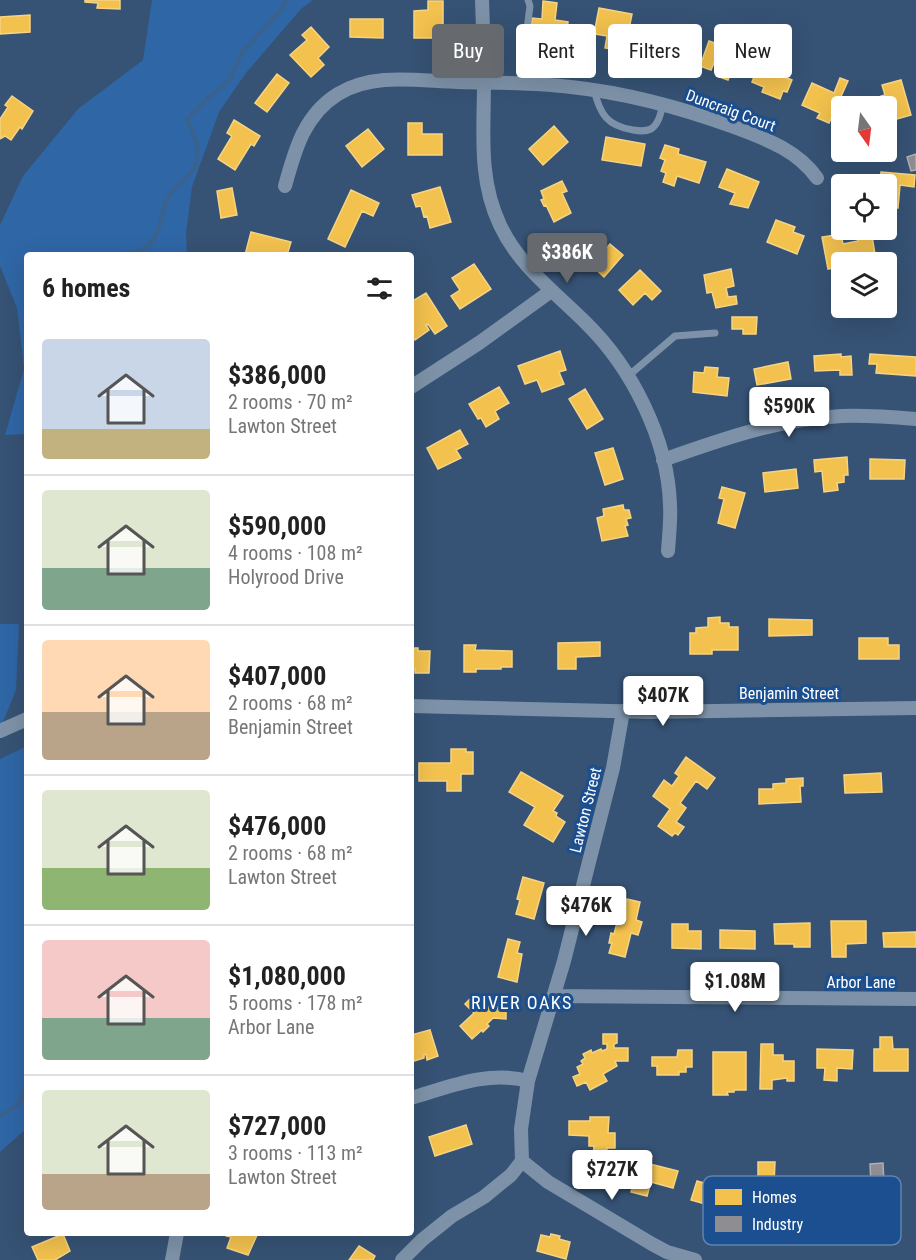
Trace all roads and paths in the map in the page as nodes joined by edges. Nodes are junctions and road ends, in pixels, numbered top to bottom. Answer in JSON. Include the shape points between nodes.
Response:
{"nodes":[{"id":1,"x":482,"y":0,"type":"edge"},
{"id":2,"x":528,"y":0,"type":"edge"},
{"id":3,"x":528,"y":24,"type":"edge"},
{"id":4,"x":484,"y":82,"type":"junction"},
{"id":5,"x":594,"y":90,"type":"junction"},
{"id":6,"x":663,"y":104,"type":"junction"},
{"id":7,"x":817,"y":178,"type":"dead end"},
{"id":8,"x":285,"y":186,"type":"dead end"},
{"id":9,"x":551,"y":291,"type":"junction"},
{"id":10,"x":715,"y":333,"type":"dead end"},
{"id":11,"x":627,"y":377,"type":"junction"},
{"id":12,"x":414,"y":385,"type":"edge"},
{"id":13,"x":916,"y":419,"type":"edge"},
{"id":14,"x":663,"y":460,"type":"junction"},
{"id":15,"x":668,"y":551,"type":"dead end"},
{"id":16,"x":414,"y":706,"type":"edge"},
{"id":17,"x":916,"y":708,"type":"edge"},
{"id":18,"x":623,"y":711,"type":"junction"},
{"id":19,"x":24,"y":719,"type":"edge"},
{"id":20,"x":0,"y":731,"type":"edge"},
{"id":21,"x":553,"y":996,"type":"junction"},
{"id":22,"x":916,"y":999,"type":"edge"},
{"id":23,"x":528,"y":1081,"type":"junction"},
{"id":24,"x":414,"y":1097,"type":"edge"},
{"id":25,"x":522,"y":1161,"type":"junction"},
{"id":26,"x":176,"y":1236,"type":"edge"},
{"id":27,"x":172,"y":1260,"type":"edge"},
{"id":28,"x":402,"y":1260,"type":"edge"},
{"id":29,"x":695,"y":1260,"type":"edge"}],
"edges":[{"from":1,"to":4,"type":"street"},
{"from":2,"to":3,"type":"lane"},
{"from":4,"to":5,"type":"street","name":"Duncraig Court"},
{"from":4,"to":8,"type":"street","name":"Duncraig Court","via":[[387,80],[339,93],[305,128]]},
{"from":4,"to":9,"type":"street","via":[[483,159],[491,202],[512,246]]},
{"from":5,"to":6,"type":"street","name":"Duncraig Court"},
{"from":5,"to":6,"type":"lane","via":[[606,118],[619,128],[652,129]]},
{"from":6,"to":7,"type":"street","name":"Duncraig Court","via":[[730,125],[788,150]]},
{"from":9,"to":11,"type":"street","via":[[589,326]]},
{"from":9,"to":12,"type":"street"},
{"from":10,"to":11,"type":"lane","via":[[675,336]]},
{"from":11,"to":14,"type":"street","via":[[642,404]]},
{"from":13,"to":14,"type":"street","via":[[844,416],[787,422]]},
{"from":14,"to":15,"type":"street","via":[[670,504]]},
{"from":16,"to":18,"type":"street","name":"Benjamin Street"},
{"from":17,"to":18,"type":"street","name":"Benjamin Street"},
{"from":18,"to":21,"type":"street","name":"Lawton Street","via":[[610,779]]},
{"from":19,"to":20,"type":"street"},
{"from":21,"to":22,"type":"street","name":"Arbor Lane"},
{"from":21,"to":23,"type":"street","name":"Lawton Street"},
{"from":23,"to":24,"type":"street","via":[[485,1077]]},
{"from":23,"to":25,"type":"street","name":"Lawton Street","via":[[521,1129]]},
{"from":25,"to":28,"type":"street","via":[[511,1175],[437,1228]]},
{"from":25,"to":29,"type":"street","via":[[548,1182],[652,1244]]},
{"from":26,"to":27,"type":"street"}]}
